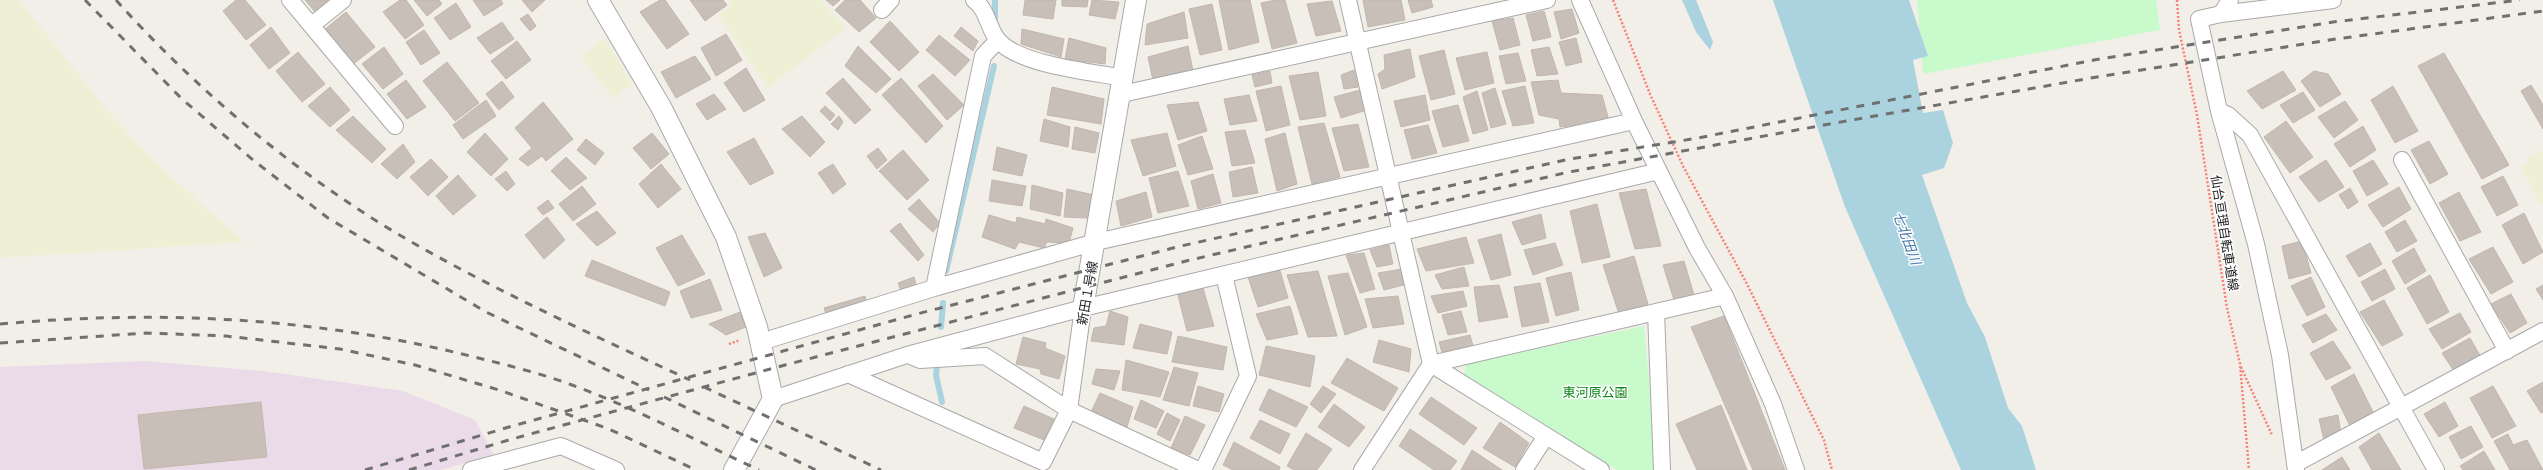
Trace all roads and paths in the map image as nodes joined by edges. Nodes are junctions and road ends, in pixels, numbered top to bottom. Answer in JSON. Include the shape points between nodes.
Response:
{"nodes":[{"id":1,"x":290,"y":0,"type":"edge"},
{"id":2,"x":343,"y":0,"type":"edge"},
{"id":3,"x":598,"y":0,"type":"edge"},
{"id":4,"x":974,"y":0,"type":"edge"},
{"id":5,"x":1136,"y":0,"type":"edge"},
{"id":6,"x":1348,"y":0,"type":"edge"},
{"id":7,"x":1547,"y":0,"type":"edge"},
{"id":8,"x":1580,"y":0,"type":"edge"},
{"id":9,"x":1613,"y":0,"type":"edge"},
{"id":10,"x":2177,"y":0,"type":"edge"},
{"id":11,"x":2230,"y":0,"type":"edge"},
{"id":12,"x":2333,"y":0,"type":"edge"},
{"id":13,"x":2221,"y":14,"type":"junction"},
{"id":14,"x":312,"y":25,"type":"junction"},
{"id":15,"x":998,"y":40,"type":"junction"},
{"id":16,"x":1358,"y":41,"type":"junction"},
{"id":17,"x":1123,"y":86,"type":"junction"},
{"id":18,"x":2219,"y":111,"type":"junction"},
{"id":19,"x":1634,"y":120,"type":"junction"},
{"id":20,"x":395,"y":126,"type":"dead end"},
{"id":21,"x":2402,"y":160,"type":"dead end"},
{"id":22,"x":1659,"y":172,"type":"junction"},
{"id":23,"x":1388,"y":176,"type":"junction"},
{"id":24,"x":1403,"y":234,"type":"junction"},
{"id":25,"x":1096,"y":242,"type":"junction"},
{"id":26,"x":1224,"y":275,"type":"junction"},
{"id":27,"x":934,"y":288,"type":"junction"},
{"id":28,"x":1725,"y":296,"type":"junction"},
{"id":29,"x":1084,"y":308,"type":"junction"},
{"id":30,"x":1656,"y":312,"type":"junction"},
{"id":31,"x":2543,"y":331,"type":"edge"},
{"id":32,"x":761,"y":342,"type":"junction"},
{"id":33,"x":2507,"y":351,"type":"junction"},
{"id":34,"x":907,"y":355,"type":"junction"},
{"id":35,"x":1431,"y":364,"type":"junction"},
{"id":36,"x":2240,"y":364,"type":"junction"},
{"id":37,"x":848,"y":374,"type":"junction"},
{"id":38,"x":773,"y":399,"type":"junction"},
{"id":39,"x":2403,"y":408,"type":"junction"},
{"id":40,"x":1069,"y":410,"type":"junction"},
{"id":41,"x":1546,"y":436,"type":"junction"},
{"id":42,"x":2276,"y":442,"type":"dead end"},
{"id":43,"x":2295,"y":467,"type":"edge"},
{"id":44,"x":471,"y":470,"type":"edge"},
{"id":45,"x":616,"y":470,"type":"edge"},
{"id":46,"x":734,"y":470,"type":"edge"},
{"id":47,"x":1198,"y":470,"type":"edge"},
{"id":48,"x":1203,"y":470,"type":"edge"},
{"id":49,"x":1362,"y":470,"type":"edge"},
{"id":50,"x":1524,"y":470,"type":"edge"},
{"id":51,"x":1601,"y":470,"type":"edge"},
{"id":52,"x":1662,"y":470,"type":"edge"},
{"id":53,"x":1796,"y":470,"type":"edge"},
{"id":54,"x":1832,"y":470,"type":"edge"},
{"id":55,"x":2248,"y":470,"type":"edge"},
{"id":56,"x":2436,"y":470,"type":"edge"}],
"edges":[{"from":1,"to":14,"type":"street"},
{"from":2,"to":14,"type":"street"},
{"from":3,"to":32,"type":"street","via":[[661,107],[726,237]]},
{"from":4,"to":15,"type":"street","via":[[980,4]]},
{"from":5,"to":17,"type":"street","name":"新田１号線"},
{"from":6,"to":16,"type":"street"},
{"from":7,"to":16,"type":"street"},
{"from":8,"to":19,"type":"street"},
{"from":9,"to":54,"type":"path","via":[[1650,94],[1683,166],[1747,284],[1824,440]]},
{"from":10,"to":36,"type":"path","name":"仙台亘理自転車道線","via":[[2179,30],[2197,115],[2227,308]]},
{"from":11,"to":13,"type":"street"},
{"from":12,"to":13,"type":"street"},
{"from":13,"to":18,"type":"street","via":[[2199,19]]},
{"from":14,"to":20,"type":"street"},
{"from":15,"to":17,"type":"street","via":[[1027,59]]},
{"from":15,"to":27,"type":"street","via":[[983,56]]},
{"from":16,"to":17,"type":"street"},
{"from":16,"to":23,"type":"street"},
{"from":17,"to":25,"type":"street","name":"新田１号線"},
{"from":18,"to":39,"type":"street","via":[[2228,115],[2250,135]]},
{"from":18,"to":43,"type":"street","via":[[2256,244],[2277,340]]},
{"from":19,"to":22,"type":"street"},
{"from":19,"to":23,"type":"street"},
{"from":21,"to":33,"type":"street"},
{"from":22,"to":24,"type":"street"},
{"from":22,"to":28,"type":"street","via":[[1697,248]]},
{"from":23,"to":24,"type":"street"},
{"from":23,"to":25,"type":"street"},
{"from":24,"to":26,"type":"street"},
{"from":24,"to":35,"type":"street"},
{"from":25,"to":27,"type":"street"},
{"from":25,"to":29,"type":"street","name":"新田１号線"},
{"from":26,"to":29,"type":"street"},
{"from":26,"to":48,"type":"street","via":[[1248,376]]},
{"from":27,"to":32,"type":"street"},
{"from":28,"to":30,"type":"street"},
{"from":28,"to":53,"type":"street","via":[[1773,404]]},
{"from":29,"to":34,"type":"street"},
{"from":29,"to":40,"type":"street","name":"新田１号線"},
{"from":30,"to":35,"type":"street"},
{"from":30,"to":52,"type":"street"},
{"from":31,"to":33,"type":"street"},
{"from":32,"to":38,"type":"street"},
{"from":33,"to":39,"type":"street"},
{"from":34,"to":37,"type":"street"},
{"from":34,"to":40,"type":"street","via":[[920,360],[985,356]]},
{"from":35,"to":41,"type":"street"},
{"from":35,"to":49,"type":"street"},
{"from":36,"to":42,"type":"path"},
{"from":36,"to":55,"type":"path","name":"仙台亘理自転車道線"},
{"from":37,"to":38,"type":"street"},
{"from":37,"to":40,"type":"street","name":"新田１号線","via":[[1043,462]]},
{"from":38,"to":46,"type":"street"},
{"from":39,"to":43,"type":"street"},
{"from":39,"to":56,"type":"street"},
{"from":40,"to":47,"type":"street"},
{"from":41,"to":50,"type":"street"},
{"from":41,"to":51,"type":"street"},
{"from":44,"to":45,"type":"street","via":[[560,446]]}]}
